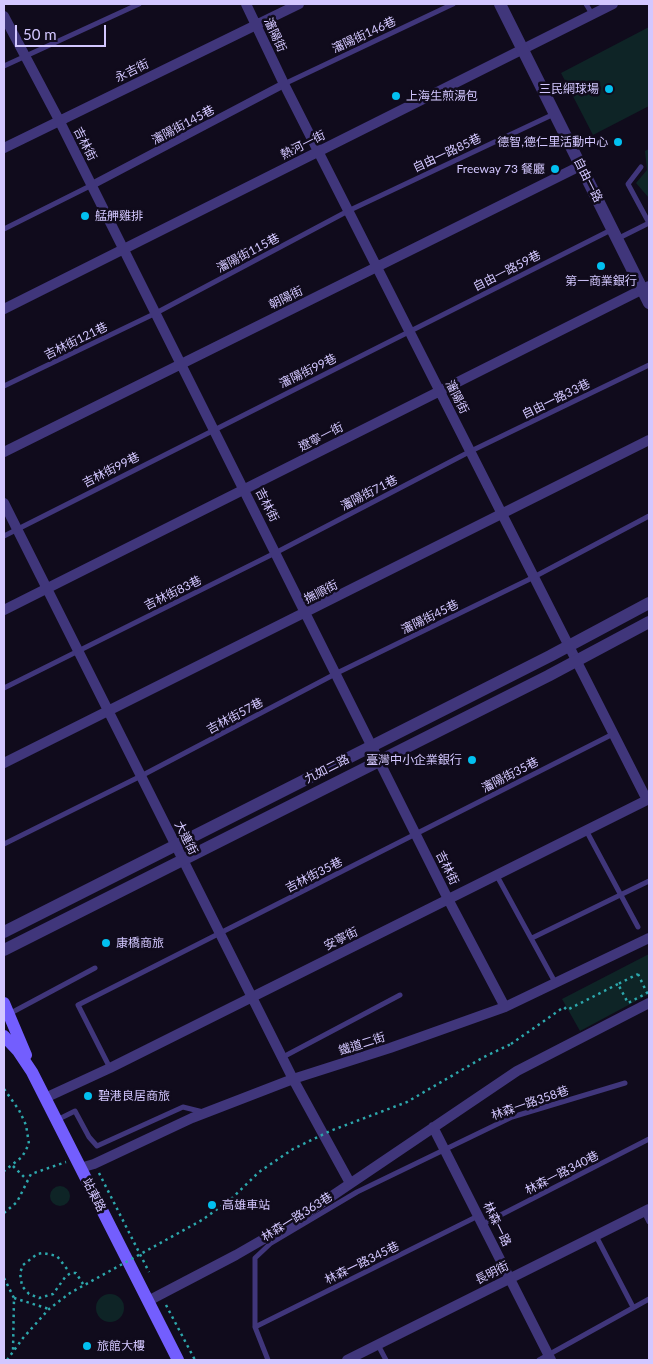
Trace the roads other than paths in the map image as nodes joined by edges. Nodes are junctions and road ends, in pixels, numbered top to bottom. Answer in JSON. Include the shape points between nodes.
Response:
{"nodes":[{"id":1,"x":140,"y":4,"type":"edge"},
{"id":2,"x":246,"y":4,"type":"edge"},
{"id":3,"x":299,"y":4,"type":"edge"},
{"id":4,"x":453,"y":4,"type":"edge"},
{"id":5,"x":500,"y":4,"type":"edge"},
{"id":6,"x":586,"y":4,"type":"edge"},
{"id":7,"x":613,"y":4,"type":"edge"},
{"id":8,"x":592,"y":14,"type":"junction"},
{"id":9,"x":4,"y":16,"type":"edge"},
{"id":10,"x":257,"y":25,"type":"junction"},
{"id":11,"x":523,"y":49,"type":"junction"},
{"id":12,"x":24,"y":55,"type":"junction"},
{"id":13,"x":4,"y":66,"type":"edge"},
{"id":14,"x":284,"y":84,"type":"junction"},
{"id":15,"x":554,"y":113,"type":"junction"},
{"id":16,"x":59,"y":120,"type":"junction"},
{"id":17,"x":4,"y":148,"type":"edge"},
{"id":18,"x":318,"y":151,"type":"junction"},
{"id":19,"x":580,"y":166,"type":"junction"},
{"id":20,"x":641,"y":167,"type":"dead end"},
{"id":21,"x":92,"y":185,"type":"junction"},
{"id":22,"x":348,"y":211,"type":"junction"},
{"id":23,"x":649,"y":223,"type":"edge"},
{"id":24,"x":4,"y":229,"type":"edge"},
{"id":25,"x":616,"y":234,"type":"junction"},
{"id":26,"x":124,"y":249,"type":"junction"},
{"id":27,"x":376,"y":267,"type":"junction"},
{"id":28,"x":646,"y":288,"type":"edge"},
{"id":29,"x":649,"y":302,"type":"edge"},
{"id":30,"x":4,"y":309,"type":"edge"},
{"id":31,"x":156,"y":313,"type":"junction"},
{"id":32,"x":410,"y":331,"type":"junction"},
{"id":33,"x":182,"y":364,"type":"junction"},
{"id":34,"x":649,"y":365,"type":"edge"},
{"id":35,"x":4,"y":386,"type":"edge"},
{"id":36,"x":441,"y":391,"type":"junction"},
{"id":37,"x":214,"y":428,"type":"junction"},
{"id":38,"x":649,"y":440,"type":"edge"},
{"id":39,"x":471,"y":451,"type":"junction"},
{"id":40,"x":4,"y":452,"type":"edge"},
{"id":41,"x":245,"y":489,"type":"junction"},
{"id":42,"x":4,"y":502,"type":"edge"},
{"id":43,"x":503,"y":515,"type":"junction"},
{"id":44,"x":649,"y":516,"type":"edge"},
{"id":45,"x":17,"y":530,"type":"junction"},
{"id":46,"x":4,"y":536,"type":"edge"},
{"id":47,"x":277,"y":552,"type":"junction"},
{"id":48,"x":532,"y":578,"type":"junction"},
{"id":49,"x":47,"y":588,"type":"junction"},
{"id":50,"x":649,"y":603,"type":"edge"},
{"id":51,"x":4,"y":610,"type":"edge"},
{"id":52,"x":307,"y":613,"type":"junction"},
{"id":53,"x":649,"y":622,"type":"edge"},
{"id":54,"x":568,"y":646,"type":"junction"},
{"id":55,"x":78,"y":651,"type":"junction"},
{"id":56,"x":576,"y":661,"type":"junction"},
{"id":57,"x":337,"y":673,"type":"junction"},
{"id":58,"x":4,"y":688,"type":"edge"},
{"id":59,"x":108,"y":711,"type":"junction"},
{"id":60,"x":613,"y":734,"type":"junction"},
{"id":61,"x":373,"y":746,"type":"junction"},
{"id":62,"x":380,"y":761,"type":"junction"},
{"id":63,"x":4,"y":763,"type":"edge"},
{"id":64,"x":141,"y":776,"type":"junction"},
{"id":65,"x":648,"y":801,"type":"edge"},
{"id":66,"x":587,"y":832,"type":"junction"},
{"id":67,"x":416,"y":834,"type":"junction"},
{"id":68,"x":4,"y":844,"type":"edge"},
{"id":69,"x":176,"y":846,"type":"junction"},
{"id":70,"x":183,"y":860,"type":"junction"},
{"id":71,"x":497,"y":876,"type":"junction"},
{"id":72,"x":649,"y":881,"type":"edge"},
{"id":73,"x":620,"y":895,"type":"junction"},
{"id":74,"x":448,"y":899,"type":"junction"},
{"id":75,"x":638,"y":927,"type":"dead end"},
{"id":76,"x":4,"y":932,"type":"edge"},
{"id":77,"x":221,"y":935,"type":"junction"},
{"id":78,"x":532,"y":938,"type":"junction"},
{"id":79,"x":649,"y":938,"type":"edge"},
{"id":80,"x":4,"y":950,"type":"edge"},
{"id":81,"x":95,"y":968,"type":"dead end"},
{"id":82,"x":556,"y":984,"type":"junction"},
{"id":83,"x":400,"y":995,"type":"dead end"},
{"id":84,"x":252,"y":997,"type":"junction"},
{"id":85,"x":649,"y":1003,"type":"edge"},
{"id":86,"x":505,"y":1007,"type":"junction"},
{"id":87,"x":6,"y":1008,"type":"edge"},
{"id":88,"x":4,"y":1036,"type":"edge"},
{"id":89,"x":283,"y":1057,"type":"junction"},
{"id":90,"x":110,"y":1068,"type":"junction"},
{"id":91,"x":32,"y":1072,"type":"junction"},
{"id":92,"x":293,"y":1079,"type":"junction"},
{"id":93,"x":625,"y":1083,"type":"dead end"},
{"id":94,"x":45,"y":1098,"type":"junction"},
{"id":95,"x":206,"y":1112,"type":"junction"},
{"id":96,"x":57,"y":1120,"type":"junction"},
{"id":97,"x":433,"y":1127,"type":"junction"},
{"id":98,"x":649,"y":1139,"type":"edge"},
{"id":99,"x":445,"y":1148,"type":"junction"},
{"id":100,"x":80,"y":1168,"type":"junction"},
{"id":101,"x":350,"y":1183,"type":"junction"},
{"id":102,"x":646,"y":1210,"type":"edge"},
{"id":103,"x":481,"y":1220,"type":"junction"},
{"id":104,"x":649,"y":1222,"type":"edge"},
{"id":105,"x":596,"y":1236,"type":"junction"},
{"id":106,"x":510,"y":1278,"type":"junction"},
{"id":107,"x":649,"y":1298,"type":"edge"},
{"id":108,"x":148,"y":1301,"type":"junction"},
{"id":109,"x":633,"y":1307,"type":"junction"},
{"id":110,"x":255,"y":1327,"type":"junction"},
{"id":111,"x":378,"y":1345,"type":"junction"},
{"id":112,"x":547,"y":1359,"type":"edge"},
{"id":113,"x":178,"y":1360,"type":"edge"},
{"id":114,"x":268,"y":1360,"type":"edge"},
{"id":115,"x":347,"y":1360,"type":"edge"},
{"id":116,"x":386,"y":1360,"type":"edge"}],
"edges":[{"from":1,"to":12,"type":"lane"},
{"from":2,"to":10,"type":"street","name":"瀋陽街"},
{"from":3,"to":10,"type":"street","name":"永吉街"},
{"from":4,"to":14,"type":"lane","name":"瀋陽街146巷"},
{"from":5,"to":11,"type":"street","name":"自由一路"},
{"from":6,"to":8,"type":"lane"},
{"from":7,"to":8,"type":"street","name":"熱河一街"},
{"from":8,"to":11,"type":"street","name":"熱河一街"},
{"from":9,"to":12,"type":"street","name":"吉林街"},
{"from":10,"to":14,"type":"street","name":"瀋陽街"},
{"from":10,"to":16,"type":"street","name":"永吉街"},
{"from":11,"to":15,"type":"street","name":"自由一路"},
{"from":11,"to":18,"type":"street","name":"熱河一街"},
{"from":12,"to":13,"type":"lane"},
{"from":12,"to":16,"type":"street","name":"吉林街"},
{"from":14,"to":18,"type":"street","name":"瀋陽街"},
{"from":14,"to":21,"type":"street","name":"瀋陽街145巷"},
{"from":15,"to":19,"type":"street","name":"自由一路"},
{"from":15,"to":22,"type":"lane","name":"自由一路85巷"},
{"from":16,"to":17,"type":"street","name":"永吉街"},
{"from":16,"to":21,"type":"street","name":"吉林街"},
{"from":18,"to":22,"type":"street","name":"瀋陽街"},
{"from":18,"to":26,"type":"street","name":"熱河一街"},
{"from":19,"to":25,"type":"street","name":"自由一路"},
{"from":19,"to":27,"type":"street","name":"朝陽街"},
{"from":20,"to":23,"type":"lane","via":[[628,184]]},
{"from":21,"to":24,"type":"lane"},
{"from":21,"to":26,"type":"street","name":"吉林街"},
{"from":22,"to":27,"type":"street","name":"瀋陽街"},
{"from":22,"to":31,"type":"lane","name":"瀋陽街115巷"},
{"from":23,"to":25,"type":"lane","name":"自由一路59巷"},
{"from":25,"to":28,"type":"street","name":"自由一路"},
{"from":25,"to":32,"type":"lane","name":"自由一路59巷"},
{"from":26,"to":30,"type":"street","name":"熱河一街"},
{"from":26,"to":31,"type":"street","name":"吉林街"},
{"from":27,"to":32,"type":"street","name":"瀋陽街"},
{"from":27,"to":33,"type":"street","name":"朝陽街"},
{"from":28,"to":29,"type":"street","name":"自由一路"},
{"from":28,"to":36,"type":"street","name":"遼寧一街"},
{"from":31,"to":33,"type":"street","name":"吉林街"},
{"from":31,"to":35,"type":"lane","name":"吉林街121巷"},
{"from":32,"to":36,"type":"street","name":"瀋陽街"},
{"from":32,"to":37,"type":"lane","name":"瀋陽街99巷"},
{"from":33,"to":37,"type":"street","name":"吉林街"},
{"from":33,"to":40,"type":"street","name":"朝陽街"},
{"from":34,"to":39,"type":"lane","name":"自由一路33巷"},
{"from":36,"to":39,"type":"street","name":"瀋陽街"},
{"from":36,"to":41,"type":"street","name":"遼寧一街"},
{"from":37,"to":41,"type":"street","name":"吉林街"},
{"from":37,"to":45,"type":"lane","name":"吉林街99巷"},
{"from":38,"to":43,"type":"street","name":"撫順街"},
{"from":39,"to":43,"type":"street","name":"瀋陽街"},
{"from":39,"to":47,"type":"lane","name":"瀋陽街71巷"},
{"from":41,"to":47,"type":"street","name":"吉林街"},
{"from":41,"to":49,"type":"street","name":"遼寧一街"},
{"from":42,"to":45,"type":"street","name":"大連街"},
{"from":43,"to":48,"type":"street","name":"瀋陽街"},
{"from":43,"to":52,"type":"street","name":"撫順街"},
{"from":44,"to":48,"type":"lane","name":"瀋陽街45巷"},
{"from":45,"to":46,"type":"lane","name":"吉林街99巷"},
{"from":45,"to":49,"type":"street","name":"大連街"},
{"from":47,"to":52,"type":"street","name":"吉林街"},
{"from":47,"to":55,"type":"lane","name":"吉林街83巷"},
{"from":48,"to":54,"type":"street","name":"瀋陽街"},
{"from":48,"to":57,"type":"lane","name":"瀋陽街45巷"},
{"from":49,"to":51,"type":"street","name":"遼寧一街"},
{"from":49,"to":55,"type":"street","name":"大連街"},
{"from":50,"to":54,"type":"street","name":"九如二路"},
{"from":52,"to":57,"type":"street","name":"吉林街"},
{"from":52,"to":59,"type":"street","name":"撫順街"},
{"from":53,"to":56,"type":"street","name":"九如二路"},
{"from":54,"to":56,"type":"street","name":"瀋陽街"},
{"from":54,"to":61,"type":"street","name":"九如二路"},
{"from":55,"to":58,"type":"lane","name":"吉林街83巷"},
{"from":55,"to":59,"type":"street","name":"大連街"},
{"from":56,"to":60,"type":"street","name":"瀋陽街"},
{"from":56,"to":62,"type":"street","name":"九如二路"},
{"from":57,"to":61,"type":"street","name":"吉林街"},
{"from":57,"to":64,"type":"lane","name":"吉林街57巷"},
{"from":59,"to":63,"type":"street","name":"撫順街"},
{"from":59,"to":64,"type":"street","name":"大連街"},
{"from":60,"to":65,"type":"street","name":"瀋陽街"},
{"from":60,"to":67,"type":"lane","name":"瀋陽街35巷"},
{"from":61,"to":62,"type":"street","name":"吉林街"},
{"from":61,"to":69,"type":"street","name":"九如二路"},
{"from":62,"to":67,"type":"street","name":"吉林街"},
{"from":62,"to":70,"type":"street","name":"九如二路"},
{"from":64,"to":68,"type":"lane","name":"吉林街57巷"},
{"from":64,"to":69,"type":"street","name":"大連街"},
{"from":65,"to":66,"type":"street","name":"安寧街"},
{"from":66,"to":71,"type":"street","name":"安寧街"},
{"from":66,"to":73,"type":"lane"},
{"from":67,"to":74,"type":"street","name":"吉林街"},
{"from":67,"to":77,"type":"lane","name":"吉林街35巷"},
{"from":69,"to":70,"type":"street","name":"大連街"},
{"from":69,"to":76,"type":"street","name":"九如二路"},
{"from":70,"to":77,"type":"street","name":"大連街"},
{"from":70,"to":80,"type":"street","name":"九如二路"},
{"from":71,"to":74,"type":"street","name":"安寧街"},
{"from":71,"to":78,"type":"lane"},
{"from":72,"to":73,"type":"lane"},
{"from":73,"to":75,"type":"lane"},
{"from":73,"to":78,"type":"lane"},
{"from":74,"to":84,"type":"street","name":"安寧街"},
{"from":74,"to":86,"type":"street","name":"吉林街"},
{"from":77,"to":84,"type":"street","name":"大連街"},
{"from":77,"to":90,"type":"lane","name":"吉林街35巷","via":[[78,1005]]},
{"from":78,"to":82,"type":"lane"},
{"from":79,"to":82,"type":"street","name":"鐵道二街"},
{"from":81,"to":87,"type":"lane"},
{"from":82,"to":86,"type":"street","name":"鐵道二街"},
{"from":83,"to":89,"type":"lane"},
{"from":84,"to":89,"type":"street","name":"大連街"},
{"from":84,"to":90,"type":"street","name":"安寧街"},
{"from":85,"to":97,"type":"street","via":[[517,1071]]},
{"from":86,"to":92,"type":"street","name":"鐵道二街"},
{"from":87,"to":91,"type":"main road"},
{"from":88,"to":91,"type":"main road","name":"站東路"},
{"from":89,"to":92,"type":"street","name":"大連街"},
{"from":90,"to":94,"type":"street","name":"安寧街"},
{"from":91,"to":94,"type":"main road","name":"站東路"},
{"from":92,"to":95,"type":"street","name":"鐵道二街"},
{"from":92,"to":101,"type":"street","name":"大連街"},
{"from":93,"to":99,"type":"lane","name":"林森一路358巷","via":[[512,1117]]},
{"from":94,"to":96,"type":"main road","name":"站東路"},
{"from":95,"to":96,"type":"lane","via":[[183,1107],[97,1146],[75,1111]]},
{"from":95,"to":100,"type":"street","name":"鐵道二街"},
{"from":96,"to":100,"type":"main road","name":"站東路"},
{"from":97,"to":99,"type":"street","name":"林森一路"},
{"from":97,"to":101,"type":"street"},
{"from":98,"to":103,"type":"lane","name":"林森一路340巷"},
{"from":99,"to":103,"type":"street","name":"林森一路"},
{"from":99,"to":110,"type":"lane","name":"林森一路363巷","via":[[357,1192],[271,1243],[255,1258]]},
{"from":100,"to":108,"type":"main road","name":"站東路"},
{"from":101,"to":108,"type":"street","via":[[266,1238]]},
{"from":102,"to":104,"type":"lane"},
{"from":102,"to":105,"type":"street","name":"長明街"},
{"from":103,"to":106,"type":"street","name":"林森一路"},
{"from":103,"to":110,"type":"lane","name":"林森一路345巷"},
{"from":105,"to":106,"type":"street","name":"長明街"},
{"from":105,"to":109,"type":"lane"},
{"from":106,"to":111,"type":"street","name":"長明街"},
{"from":106,"to":112,"type":"street","name":"林森一路"},
{"from":107,"to":109,"type":"lane"},
{"from":108,"to":113,"type":"main road","name":"站東路"},
{"from":109,"to":112,"type":"lane"},
{"from":110,"to":114,"type":"lane","name":"林森一路363巷"},
{"from":111,"to":115,"type":"street","name":"長明街"},
{"from":111,"to":116,"type":"lane"}]}
